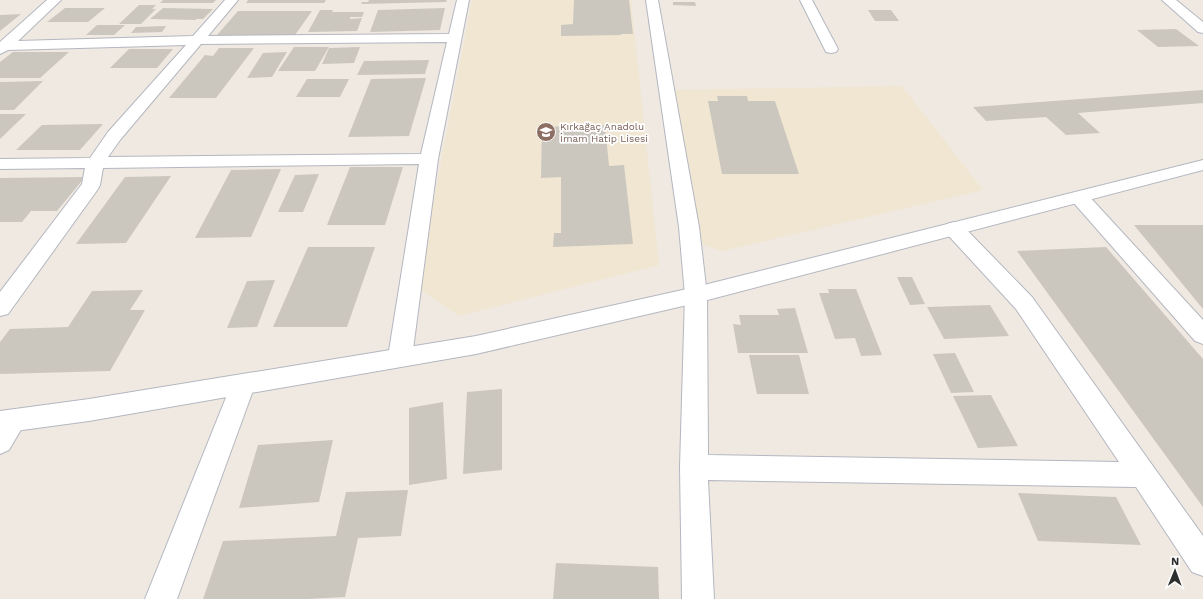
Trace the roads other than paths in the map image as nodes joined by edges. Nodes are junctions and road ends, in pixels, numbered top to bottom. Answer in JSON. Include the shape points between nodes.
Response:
{"nodes":[{"id":1,"x":55,"y":0,"type":"edge"},
{"id":2,"x":232,"y":0,"type":"edge"},
{"id":3,"x":463,"y":0,"type":"edge"},
{"id":4,"x":652,"y":0,"type":"edge"},
{"id":5,"x":806,"y":0,"type":"edge"},
{"id":6,"x":1168,"y":0,"type":"edge"},
{"id":7,"x":1203,"y":28,"type":"edge"},
{"id":8,"x":454,"y":38,"type":"junction"},
{"id":9,"x":197,"y":40,"type":"junction"},
{"id":10,"x":2,"y":47,"type":"edge"},
{"id":11,"x":831,"y":49,"type":"dead end"},
{"id":12,"x":429,"y":160,"type":"junction"},
{"id":13,"x":95,"y":163,"type":"junction"},
{"id":14,"x":0,"y":164,"type":"edge"},
{"id":15,"x":1203,"y":165,"type":"edge"},
{"id":16,"x":1080,"y":198,"type":"junction"},
{"id":17,"x":954,"y":229,"type":"junction"},
{"id":18,"x":696,"y":295,"type":"junction"},
{"id":19,"x":0,"y":308,"type":"edge"},
{"id":20,"x":1203,"y":335,"type":"edge"},
{"id":21,"x":400,"y":357,"type":"junction"},
{"id":22,"x":243,"y":385,"type":"junction"},
{"id":23,"x":4,"y":428,"type":"edge"},
{"id":24,"x":694,"y":467,"type":"junction"},
{"id":25,"x":1144,"y":475,"type":"junction"},
{"id":26,"x":1203,"y":560,"type":"edge"},
{"id":27,"x":161,"y":599,"type":"edge"},
{"id":28,"x":698,"y":599,"type":"edge"}],
"edges":[{"from":1,"to":10,"type":"street"},
{"from":2,"to":9,"type":"street"},
{"from":3,"to":8,"type":"street"},
{"from":4,"to":18,"type":"street","via":[[689,228]]},
{"from":5,"to":11,"type":"street"},
{"from":6,"to":7,"type":"street"},
{"from":8,"to":9,"type":"street"},
{"from":8,"to":12,"type":"street"},
{"from":9,"to":10,"type":"street"},
{"from":9,"to":13,"type":"street","via":[[114,136]]},
{"from":12,"to":13,"type":"street"},
{"from":12,"to":21,"type":"street"},
{"from":13,"to":14,"type":"street"},
{"from":13,"to":19,"type":"street","via":[[91,185]]},
{"from":15,"to":16,"type":"street"},
{"from":16,"to":17,"type":"street"},
{"from":16,"to":20,"type":"street"},
{"from":17,"to":18,"type":"street"},
{"from":17,"to":25,"type":"street","via":[[1024,303]]},
{"from":18,"to":21,"type":"street","via":[[476,345]]},
{"from":18,"to":24,"type":"street"},
{"from":21,"to":22,"type":"street"},
{"from":22,"to":23,"type":"street","via":[[90,410]]},
{"from":22,"to":27,"type":"street"},
{"from":24,"to":25,"type":"street"},
{"from":24,"to":28,"type":"street"},
{"from":25,"to":26,"type":"street"}]}
